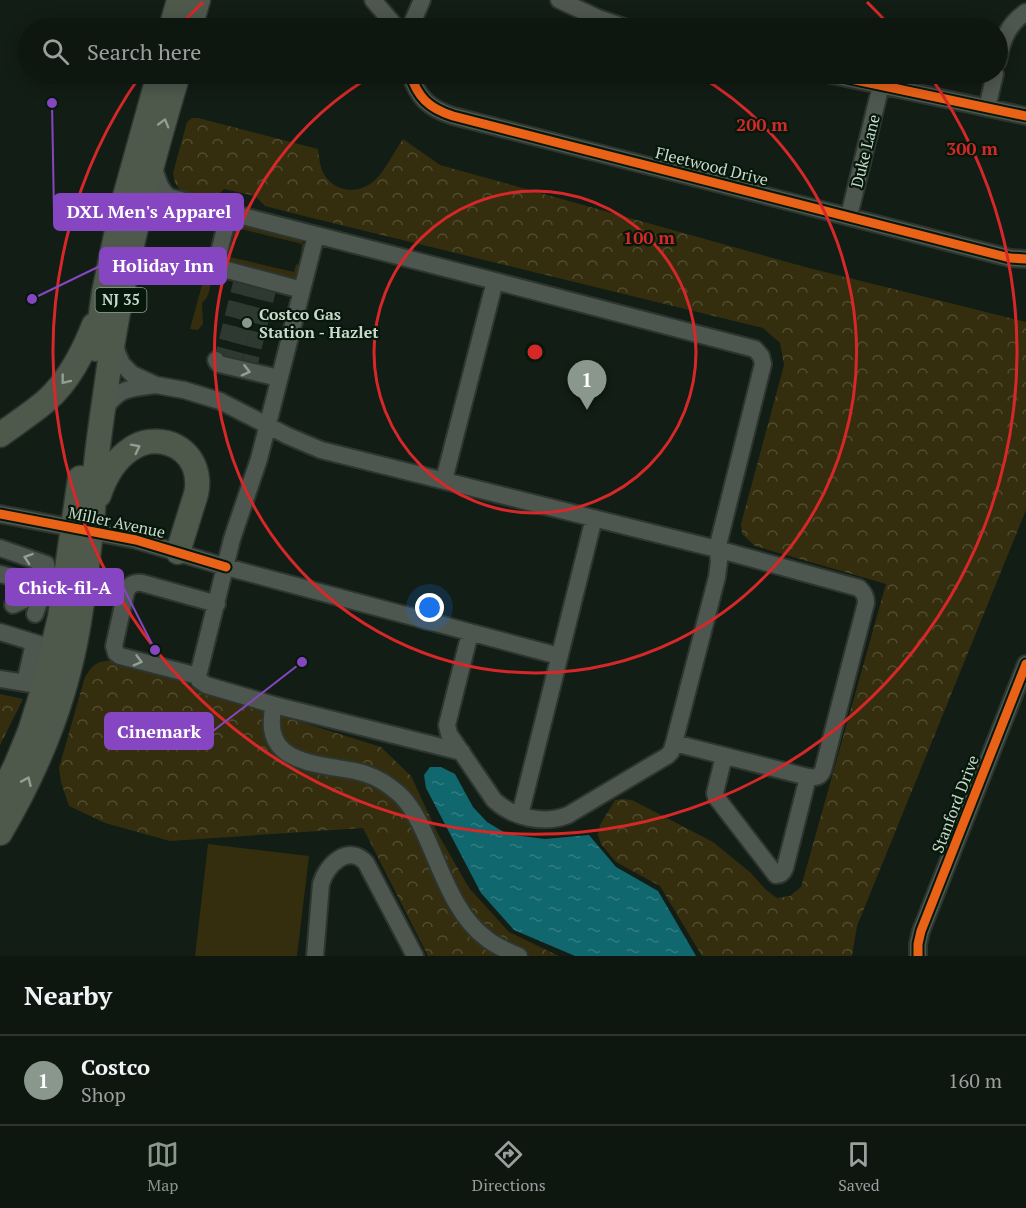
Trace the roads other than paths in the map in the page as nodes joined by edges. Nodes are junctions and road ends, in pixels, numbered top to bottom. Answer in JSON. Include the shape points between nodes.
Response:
{"nodes":[{"id":1,"x":179,"y":0,"type":"edge"},
{"id":2,"x":198,"y":0,"type":"edge"},
{"id":3,"x":373,"y":0,"type":"edge"},
{"id":4,"x":422,"y":0,"type":"edge"},
{"id":5,"x":559,"y":0,"type":"edge"},
{"id":6,"x":1026,"y":12,"type":"edge"},
{"id":7,"x":174,"y":18,"type":"edge"},
{"id":8,"x":193,"y":18,"type":"edge"},
{"id":9,"x":388,"y":18,"type":"edge"},
{"id":10,"x":414,"y":18,"type":"edge"},
{"id":11,"x":598,"y":18,"type":"edge"},
{"id":12,"x":1008,"y":30,"type":"edge"},
{"id":13,"x":156,"y":84,"type":"edge"},
{"id":14,"x":175,"y":84,"type":"edge"},
{"id":15,"x":414,"y":84,"type":"edge"},
{"id":16,"x":876,"y":84,"type":"edge"},
{"id":17,"x":993,"y":84,"type":"edge"},
{"id":18,"x":881,"y":85,"type":"junction"},
{"id":19,"x":987,"y":108,"type":"junction"},
{"id":20,"x":1026,"y":116,"type":"edge"},
{"id":21,"x":152,"y":162,"type":"junction"},
{"id":22,"x":229,"y":213,"type":"junction"},
{"id":23,"x":849,"y":216,"type":"junction"},
{"id":24,"x":316,"y":235,"type":"junction"},
{"id":25,"x":1026,"y":259,"type":"edge"},
{"id":26,"x":495,"y":281,"type":"junction"},
{"id":27,"x":302,"y":290,"type":"junction"},
{"id":28,"x":101,"y":309,"type":"junction"},
{"id":29,"x":113,"y":338,"type":"junction"},
{"id":30,"x":216,"y":360,"type":"dead end"},
{"id":31,"x":279,"y":378,"type":"junction"},
{"id":32,"x":156,"y":385,"type":"junction"},
{"id":33,"x":103,"y":411,"type":"junction"},
{"id":34,"x":267,"y":426,"type":"junction"},
{"id":35,"x":0,"y":435,"type":"edge"},
{"id":36,"x":444,"y":480,"type":"junction"},
{"id":37,"x":0,"y":514,"type":"edge"},
{"id":38,"x":594,"y":518,"type":"junction"},
{"id":39,"x":86,"y":523,"type":"junction"},
{"id":40,"x":0,"y":548,"type":"edge"},
{"id":41,"x":717,"y":549,"type":"junction"},
{"id":42,"x":178,"y":552,"type":"junction"},
{"id":43,"x":226,"y":567,"type":"junction"},
{"id":44,"x":0,"y":574,"type":"edge"},
{"id":45,"x":6,"y":603,"type":"edge"},
{"id":46,"x":217,"y":604,"type":"junction"},
{"id":47,"x":35,"y":614,"type":"junction"},
{"id":48,"x":60,"y":617,"type":"junction"},
{"id":49,"x":0,"y":632,"type":"edge"},
{"id":50,"x":470,"y":633,"type":"junction"},
{"id":51,"x":43,"y":646,"type":"junction"},
{"id":52,"x":559,"y":656,"type":"junction"},
{"id":53,"x":1026,"y":664,"type":"edge"},
{"id":54,"x":198,"y":676,"type":"junction"},
{"id":55,"x":0,"y":679,"type":"edge"},
{"id":56,"x":34,"y":685,"type":"junction"},
{"id":57,"x":274,"y":705,"type":"junction"},
{"id":58,"x":674,"y":742,"type":"junction"},
{"id":59,"x":462,"y":752,"type":"junction"},
{"id":60,"x":724,"y":756,"type":"junction"},
{"id":61,"x":808,"y":777,"type":"junction"},
{"id":62,"x":0,"y":797,"type":"edge"},
{"id":63,"x":520,"y":814,"type":"junction"},
{"id":64,"x":0,"y":833,"type":"edge"},
{"id":65,"x":315,"y":956,"type":"edge"},
{"id":66,"x":415,"y":956,"type":"edge"},
{"id":67,"x":519,"y":956,"type":"edge"},
{"id":68,"x":918,"y":956,"type":"edge"}],
"edges":[{"from":1,"to":7,"type":"highway"},
{"from":2,"to":8,"type":"highway"},
{"from":3,"to":9,"type":"street"},
{"from":4,"to":10,"type":"street"},
{"from":5,"to":11,"type":"street"},
{"from":6,"to":12,"type":"street"},
{"from":13,"to":28,"type":"highway","number":"NJ 35","via":[[122,207]]},
{"from":21,"to":14,"type":"highway","number":"NJ 35","one_way":true},
{"from":15,"to":23,"type":"street","name":"Fleetwood Drive","via":[[426,103],[444,113]]},
{"from":16,"to":18,"type":"street"},
{"from":17,"to":19,"type":"street"},
{"from":18,"to":19,"type":"street"},
{"from":18,"to":23,"type":"street","name":"Duke Lane"},
{"from":19,"to":20,"type":"street"},
{"from":21,"to":22,"type":"street","via":[[159,184],[169,197]]},
{"from":21,"to":29,"type":"highway","number":"NJ 35"},
{"from":22,"to":24,"type":"street"},
{"from":22,"to":27,"type":"street","via":[[217,260],[219,266]]},
{"from":23,"to":25,"type":"street","name":"Fleetwood Drive"},
{"from":24,"to":26,"type":"street"},
{"from":24,"to":27,"type":"street"},
{"from":26,"to":36,"type":"street"},
{"from":26,"to":41,"type":"street","via":[[755,349],[761,356],[763,364]]},
{"from":27,"to":31,"type":"street"},
{"from":28,"to":35,"type":"highway","one_way":true,"via":[[80,357],[62,384]]},
{"from":28,"to":39,"type":"highway","number":"NJ 35","via":[[78,497]]},
{"from":29,"to":32,"type":"street","via":[[122,364],[132,374]]},
{"from":29,"to":33,"type":"highway","number":"NJ 35"},
{"from":30,"to":31,"type":"street","one_way":true,"via":[[219,364]]},
{"from":31,"to":34,"type":"street"},
{"from":32,"to":33,"type":"street","via":[[120,392]]},
{"from":32,"to":34,"type":"street","via":[[220,401]]},
{"from":33,"to":39,"type":"highway","number":"NJ 35"},
{"from":34,"to":36,"type":"street","via":[[321,450]]},
{"from":34,"to":43,"type":"street"},
{"from":36,"to":38,"type":"street"},
{"from":37,"to":39,"type":"street","name":"Miller Avenue"},
{"from":38,"to":41,"type":"street"},
{"from":38,"to":52,"type":"street"},
{"from":39,"to":42,"type":"street","name":"Miller Avenue"},
{"from":39,"to":42,"type":"highway","one_way":true,"via":[[108,473],[120,458],[140,444],[172,444],[194,466],[198,485]]},
{"from":39,"to":48,"type":"highway","number":"NJ 35"},
{"from":64,"to":39,"type":"highway","number":"NJ 35","one_way":true,"via":[[19,801],[63,692],[79,622]]},
{"from":47,"to":40,"type":"street","one_way":true,"via":[[48,576],[46,564]]},
{"from":41,"to":58,"type":"street","via":[[717,578]]},
{"from":41,"to":61,"type":"street","via":[[859,588],[866,597],[823,770],[815,778]]},
{"from":42,"to":43,"type":"street","name":"Miller Avenue"},
{"from":43,"to":46,"type":"street"},
{"from":43,"to":50,"type":"street","name":"Miller Avenue"},
{"from":44,"to":45,"type":"street","via":[[28,581],[31,591],[26,599]]},
{"from":45,"to":47,"type":"street"},
{"from":46,"to":54,"type":"street"},
{"from":46,"to":54,"type":"street","one_way":true,"via":[[142,583],[135,583],[126,592],[114,646],[116,654]]},
{"from":47,"to":48,"type":"street"},
{"from":48,"to":51,"type":"highway","number":"NJ 35"},
{"from":49,"to":51,"type":"street"},
{"from":50,"to":52,"type":"street","name":"Miller Avenue"},
{"from":50,"to":59,"type":"street","via":[[447,725]]},
{"from":51,"to":56,"type":"highway","number":"NJ 35"},
{"from":52,"to":63,"type":"street"},
{"from":53,"to":68,"type":"street","name":"Stanford Drive","via":[[921,931]]},
{"from":54,"to":57,"type":"street","via":[[206,685]]},
{"from":55,"to":56,"type":"street"},
{"from":56,"to":62,"type":"highway","number":"NJ 35","via":[[30,731]]},
{"from":57,"to":59,"type":"street"},
{"from":57,"to":67,"type":"street","via":[[273,735],[284,752],[309,763],[368,774],[399,794],[412,810],[469,921],[499,948]]},
{"from":58,"to":60,"type":"street"},
{"from":58,"to":63,"type":"street","via":[[667,756],[568,815],[546,820]]},
{"from":59,"to":63,"type":"street","via":[[494,800]]},
{"from":60,"to":61,"type":"street"},
{"from":60,"to":61,"type":"street","via":[[716,797],[780,875]]},
{"from":65,"to":66,"type":"street","via":[[323,877],[335,861],[349,856],[366,863]]}]}
